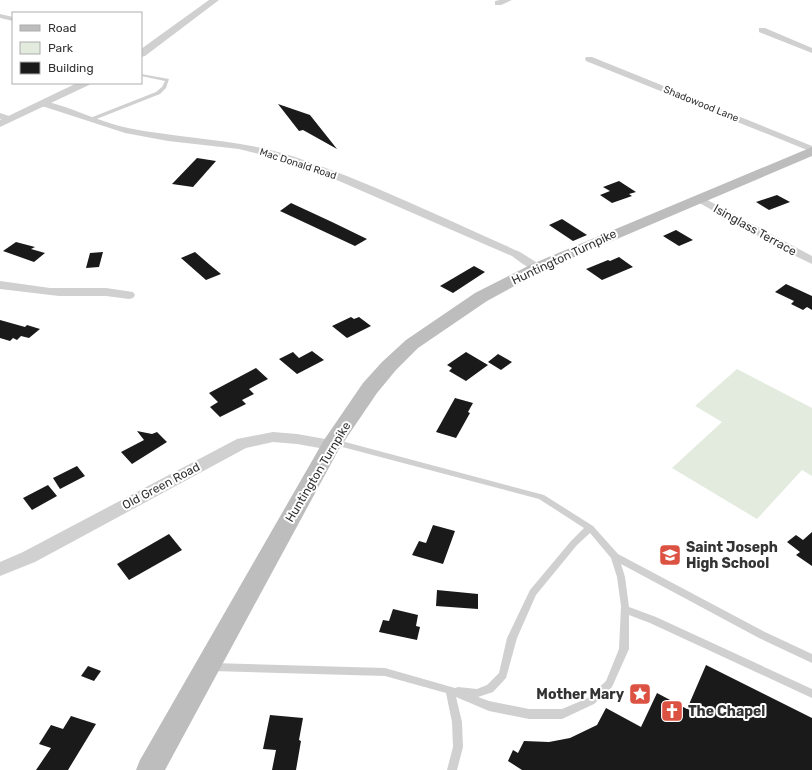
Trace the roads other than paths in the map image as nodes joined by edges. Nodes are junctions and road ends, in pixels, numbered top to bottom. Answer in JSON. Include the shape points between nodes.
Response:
{"nodes":[{"id":1,"x":215,"y":0,"type":"edge"},
{"id":2,"x":508,"y":0,"type":"edge"},
{"id":3,"x":498,"y":3,"type":"dead end"},
{"id":4,"x":0,"y":16,"type":"edge"},
{"id":5,"x":12,"y":19,"type":"edge"},
{"id":6,"x":762,"y":30,"type":"dead end"},
{"id":7,"x":812,"y":51,"type":"edge"},
{"id":8,"x":143,"y":52,"type":"edge"},
{"id":9,"x":589,"y":59,"type":"dead end"},
{"id":10,"x":142,"y":74,"type":"edge"},
{"id":11,"x":83,"y":84,"type":"edge"},
{"id":12,"x":45,"y":104,"type":"junction"},
{"id":13,"x":92,"y":119,"type":"junction"},
{"id":14,"x":3,"y":120,"type":"edge"},
{"id":15,"x":812,"y":150,"type":"edge"},
{"id":16,"x":698,"y":198,"type":"junction"},
{"id":17,"x":812,"y":260,"type":"edge"},
{"id":18,"x":538,"y":267,"type":"junction"},
{"id":19,"x":0,"y":285,"type":"edge"},
{"id":20,"x":129,"y":295,"type":"dead end"},
{"id":21,"x":332,"y":443,"type":"junction"},
{"id":22,"x":590,"y":528,"type":"junction"},
{"id":23,"x":615,"y":556,"type":"junction"},
{"id":24,"x":0,"y":569,"type":"edge"},
{"id":25,"x":625,"y":609,"type":"junction"},
{"id":26,"x":812,"y":659,"type":"edge"},
{"id":27,"x":208,"y":666,"type":"junction"},
{"id":28,"x":450,"y":690,"type":"junction"},
{"id":29,"x":812,"y":694,"type":"edge"},
{"id":30,"x":150,"y":770,"type":"edge"},
{"id":31,"x":452,"y":770,"type":"edge"}],
"edges":[{"from":1,"to":8,"type":"street"},
{"from":2,"to":3,"type":"street"},
{"from":4,"to":5,"type":"street"},
{"from":6,"to":7,"type":"street"},
{"from":9,"to":15,"type":"street","name":"Shadowood Lane"},
{"from":10,"to":13,"type":"lane","via":[[167,80],[164,88],[158,93]]},
{"from":11,"to":12,"type":"street"},
{"from":12,"to":13,"type":"street","name":"Mac Donald Road"},
{"from":12,"to":14,"type":"street"},
{"from":13,"to":18,"type":"street","name":"Mac Donald Road","via":[[125,130],[239,146],[287,158],[351,182],[516,254]]},
{"from":15,"to":16,"type":"main road","name":"Huntington Turnpike"},
{"from":16,"to":17,"type":"street","name":"Isinglass Terrace"},
{"from":16,"to":18,"type":"main road","name":"Huntington Turnpike"},
{"from":18,"to":21,"type":"main road","name":"Huntington Turnpike","via":[[481,297],[412,344],[370,388]]},
{"from":19,"to":20,"type":"street","via":[[67,293],[116,292]]},
{"from":21,"to":22,"type":"lane","via":[[541,497]]},
{"from":21,"to":24,"type":"street","name":"Old Green Road","via":[[273,437],[242,443],[29,557]]},
{"from":21,"to":27,"type":"main road","name":"Huntington Turnpike"},
{"from":22,"to":23,"type":"lane"},
{"from":22,"to":28,"type":"lane","via":[[574,543],[533,593],[512,638],[503,675],[490,689],[477,693]]},
{"from":23,"to":25,"type":"lane","via":[[621,577]]},
{"from":23,"to":26,"type":"lane"},
{"from":25,"to":28,"type":"lane","via":[[624,649],[609,684],[591,701],[562,714],[529,714],[489,706]]},
{"from":25,"to":29,"type":"lane"},
{"from":27,"to":28,"type":"lane","via":[[385,672]]},
{"from":27,"to":30,"type":"main road","name":"Huntington Turnpike"},
{"from":28,"to":31,"type":"lane","via":[[457,722],[458,747]]}]}
